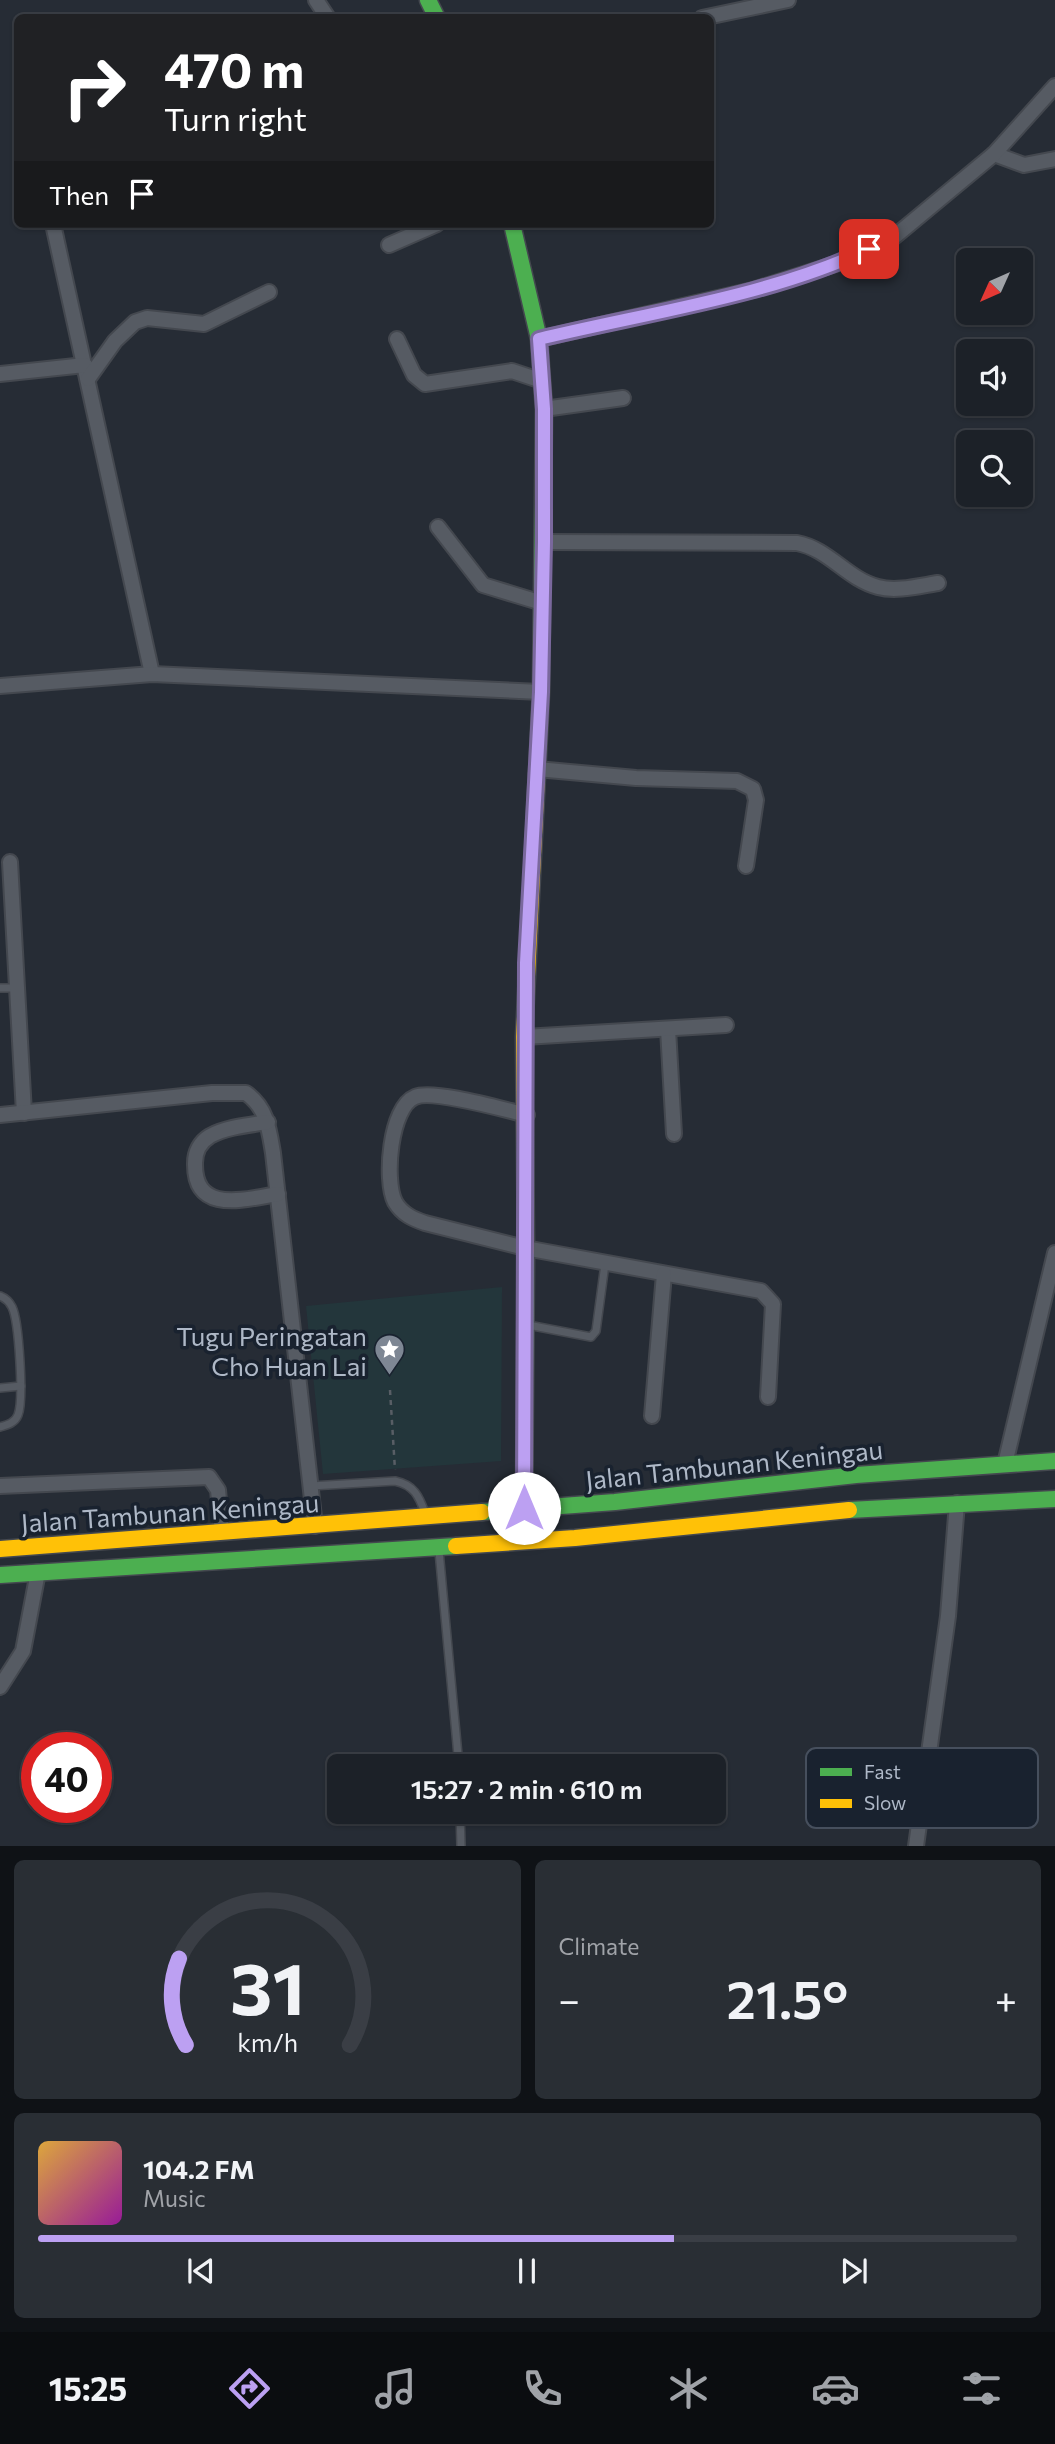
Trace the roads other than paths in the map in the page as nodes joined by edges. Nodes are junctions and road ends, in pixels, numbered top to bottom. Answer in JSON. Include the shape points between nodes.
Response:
{"nodes":[{"id":1,"x":788,"y":0,"type":"edge"},
{"id":2,"x":714,"y":15,"type":"edge"},
{"id":3,"x":1055,"y":86,"type":"edge"},
{"id":4,"x":994,"y":154,"type":"junction"},
{"id":5,"x":1055,"y":159,"type":"edge"},
{"id":6,"x":54,"y":228,"type":"edge"},
{"id":7,"x":428,"y":228,"type":"edge"},
{"id":8,"x":513,"y":228,"type":"edge"},
{"id":9,"x":389,"y":245,"type":"dead end"},
{"id":10,"x":269,"y":292,"type":"dead end"},
{"id":11,"x":539,"y":339,"type":"junction"},
{"id":12,"x":397,"y":340,"type":"dead end"},
{"id":13,"x":87,"y":372,"type":"junction"},
{"id":14,"x":0,"y":374,"type":"edge"},
{"id":15,"x":542,"y":381,"type":"junction"},
{"id":16,"x":623,"y":398,"type":"dead end"},
{"id":17,"x":544,"y":409,"type":"junction"},
{"id":18,"x":438,"y":527,"type":"dead end"},
{"id":19,"x":544,"y":542,"type":"junction"},
{"id":20,"x":938,"y":583,"type":"dead end"},
{"id":21,"x":542,"y":603,"type":"junction"},
{"id":22,"x":152,"y":674,"type":"junction"},
{"id":23,"x":0,"y":686,"type":"edge"},
{"id":24,"x":541,"y":692,"type":"junction"},
{"id":25,"x":537,"y":769,"type":"junction"},
{"id":26,"x":10,"y":862,"type":"dead end"},
{"id":27,"x":747,"y":866,"type":"dead end"},
{"id":28,"x":0,"y":988,"type":"edge"},
{"id":29,"x":17,"y":988,"type":"junction"},
{"id":30,"x":726,"y":1025,"type":"dead end"},
{"id":31,"x":668,"y":1029,"type":"junction"},
{"id":32,"x":524,"y":1037,"type":"junction"},
{"id":33,"x":24,"y":1113,"type":"junction"},
{"id":34,"x":0,"y":1115,"type":"edge"},
{"id":35,"x":527,"y":1115,"type":"junction"},
{"id":36,"x":268,"y":1122,"type":"junction"},
{"id":37,"x":674,"y":1134,"type":"dead end"},
{"id":38,"x":278,"y":1194,"type":"junction"},
{"id":39,"x":525,"y":1248,"type":"junction"},
{"id":40,"x":1055,"y":1253,"type":"edge"},
{"id":41,"x":604,"y":1264,"type":"junction"},
{"id":42,"x":664,"y":1274,"type":"junction"},
{"id":43,"x":0,"y":1296,"type":"edge"},
{"id":44,"x":524,"y":1324,"type":"junction"},
{"id":45,"x":22,"y":1386,"type":"junction"},
{"id":46,"x":0,"y":1388,"type":"edge"},
{"id":47,"x":768,"y":1397,"type":"dead end"},
{"id":48,"x":652,"y":1416,"type":"dead end"},
{"id":49,"x":0,"y":1427,"type":"edge"},
{"id":50,"x":1055,"y":1461,"type":"edge"},
{"id":51,"x":1005,"y":1464,"type":"junction"},
{"id":52,"x":0,"y":1486,"type":"edge"},
{"id":53,"x":311,"y":1486,"type":"junction"},
{"id":54,"x":1055,"y":1499,"type":"edge"},
{"id":55,"x":957,"y":1503,"type":"junction"},
{"id":56,"x":524,"y":1508,"type":"junction"},
{"id":57,"x":426,"y":1516,"type":"junction"},
{"id":58,"x":315,"y":1526,"type":"junction"},
{"id":59,"x":222,"y":1532,"type":"junction"},
{"id":60,"x":439,"y":1547,"type":"junction"},
{"id":61,"x":0,"y":1549,"type":"edge"},
{"id":62,"x":38,"y":1572,"type":"junction"},
{"id":63,"x":0,"y":1575,"type":"edge"},
{"id":64,"x":0,"y":1687,"type":"edge"},
{"id":65,"x":930,"y":1748,"type":"edge"},
{"id":66,"x":458,"y":1754,"type":"edge"},
{"id":67,"x":460,"y":1824,"type":"edge"},
{"id":68,"x":918,"y":1828,"type":"edge"},
{"id":69,"x":461,"y":1846,"type":"edge"},
{"id":70,"x":916,"y":1846,"type":"edge"}],
"edges":[{"from":1,"to":2,"type":"street"},
{"from":3,"to":4,"type":"street"},
{"from":4,"to":5,"type":"street","via":[[1024,165]]},
{"from":4,"to":11,"type":"street","via":[[894,237],[842,262],[753,290]]},
{"from":6,"to":13,"type":"street"},
{"from":7,"to":9,"type":"street"},
{"from":8,"to":11,"type":"main road"},
{"from":10,"to":13,"type":"street","via":[[204,324],[147,318],[135,322]]},
{"from":11,"to":15,"type":"main road"},
{"from":12,"to":15,"type":"street","via":[[414,374],[425,384],[512,371]]},
{"from":13,"to":14,"type":"street"},
{"from":13,"to":22,"type":"street"},
{"from":15,"to":17,"type":"main road"},
{"from":16,"to":17,"type":"street"},
{"from":17,"to":19,"type":"main road"},
{"from":18,"to":21,"type":"street","via":[[483,586]]},
{"from":19,"to":20,"type":"street","via":[[797,543],[821,551],[876,587]]},
{"from":19,"to":21,"type":"main road"},
{"from":21,"to":24,"type":"main road"},
{"from":22,"to":23,"type":"street"},
{"from":22,"to":24,"type":"street"},
{"from":24,"to":25,"type":"main road"},
{"from":25,"to":27,"type":"street","via":[[746,784],[756,800]]},
{"from":25,"to":32,"type":"main road"},
{"from":26,"to":29,"type":"street"},
{"from":28,"to":29,"type":"lane"},
{"from":29,"to":33,"type":"street"},
{"from":30,"to":31,"type":"street"},
{"from":31,"to":32,"type":"street"},
{"from":31,"to":37,"type":"street"},
{"from":32,"to":35,"type":"main road"},
{"from":33,"to":34,"type":"street"},
{"from":33,"to":36,"type":"street","via":[[239,1092],[260,1104]]},
{"from":35,"to":39,"type":"main road"},
{"from":35,"to":39,"type":"street","via":[[433,1095],[415,1097],[400,1117],[388,1169],[395,1202],[410,1217]]},
{"from":36,"to":38,"type":"street"},
{"from":36,"to":38,"type":"street","via":[[220,1132],[204,1141],[196,1156],[196,1181],[204,1193],[223,1200]]},
{"from":38,"to":53,"type":"street"},
{"from":39,"to":41,"type":"street"},
{"from":39,"to":44,"type":"main road"},
{"from":40,"to":51,"type":"street"},
{"from":41,"to":42,"type":"street"},
{"from":41,"to":44,"type":"lane","via":[[591,1337]]},
{"from":42,"to":47,"type":"street","via":[[768,1295],[773,1304]]},
{"from":42,"to":48,"type":"street"},
{"from":43,"to":45,"type":"lane","via":[[14,1314]]},
{"from":44,"to":56,"type":"main road"},
{"from":45,"to":46,"type":"lane"},
{"from":45,"to":49,"type":"lane","via":[[18,1416]]},
{"from":50,"to":51,"type":"main road","name":"Jalan Tambunan Keningau"},
{"from":51,"to":56,"type":"main road","name":"Jalan Tambunan Keningau"},
{"from":52,"to":59,"type":"street","via":[[209,1476],[218,1490]]},
{"from":53,"to":57,"type":"lane","via":[[408,1484]]},
{"from":53,"to":58,"type":"street"},
{"from":54,"to":55,"type":"main road","name":"Jalan Tambunan Keningau"},
{"from":55,"to":60,"type":"main road","name":"Jalan Tambunan Keningau"},
{"from":55,"to":65,"type":"street","via":[[948,1615]]},
{"from":56,"to":57,"type":"main road","name":"Jalan Tambunan Keningau"},
{"from":57,"to":58,"type":"main road","name":"Jalan Tambunan Keningau"},
{"from":58,"to":59,"type":"main road","name":"Jalan Tambunan Keningau"},
{"from":59,"to":61,"type":"main road","name":"Jalan Tambunan Keningau"},
{"from":60,"to":62,"type":"main road","name":"Jalan Tambunan Keningau"},
{"from":60,"to":66,"type":"lane"},
{"from":62,"to":63,"type":"main road","name":"Jalan Tambunan Keningau"},
{"from":62,"to":64,"type":"street","via":[[23,1651]]},
{"from":67,"to":69,"type":"lane"},
{"from":68,"to":70,"type":"street"}]}
